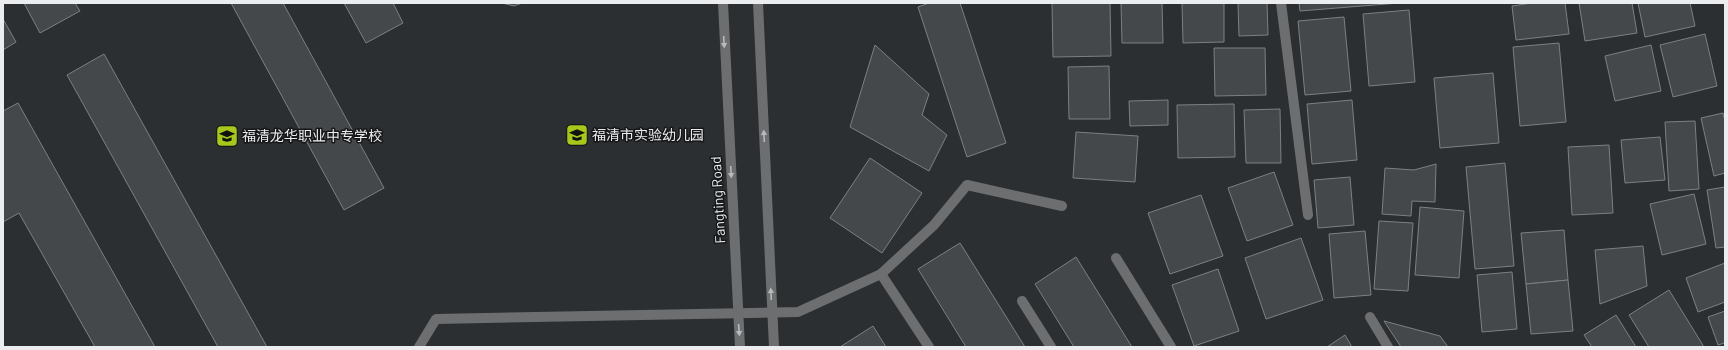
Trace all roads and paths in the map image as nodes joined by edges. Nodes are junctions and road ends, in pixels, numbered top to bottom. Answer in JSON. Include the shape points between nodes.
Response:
{"nodes":[{"id":1,"x":723,"y":3,"type":"edge"},
{"id":2,"x":758,"y":3,"type":"edge"},
{"id":3,"x":1281,"y":3,"type":"edge"},
{"id":4,"x":1062,"y":206,"type":"dead end"},
{"id":5,"x":1308,"y":215,"type":"dead end"},
{"id":6,"x":1116,"y":258,"type":"dead end"},
{"id":7,"x":881,"y":274,"type":"junction"},
{"id":8,"x":1022,"y":301,"type":"dead end"},
{"id":9,"x":738,"y":312,"type":"junction"},
{"id":10,"x":772,"y":312,"type":"junction"},
{"id":11,"x":1370,"y":317,"type":"dead end"},
{"id":12,"x":419,"y":347,"type":"edge"},
{"id":13,"x":740,"y":347,"type":"edge"},
{"id":14,"x":774,"y":347,"type":"edge"},
{"id":15,"x":929,"y":347,"type":"edge"},
{"id":16,"x":1051,"y":347,"type":"edge"},
{"id":17,"x":1171,"y":347,"type":"edge"},
{"id":18,"x":1388,"y":347,"type":"edge"}],
"edges":[{"from":1,"to":9,"type":"street","name":"Fangting Road","one_way":true},
{"from":10,"to":2,"type":"street","one_way":true},
{"from":3,"to":5,"type":"street"},
{"from":4,"to":7,"type":"street","via":[[967,185],[934,225]]},
{"from":6,"to":17,"type":"street"},
{"from":7,"to":10,"type":"street","via":[[798,312]]},
{"from":7,"to":15,"type":"street"},
{"from":8,"to":16,"type":"street"},
{"from":9,"to":10,"type":"street"},
{"from":9,"to":12,"type":"street","via":[[436,319]]},
{"from":9,"to":13,"type":"street","name":"Fangting Road","one_way":true},
{"from":10,"to":14,"type":"street"},
{"from":11,"to":18,"type":"street"}]}
